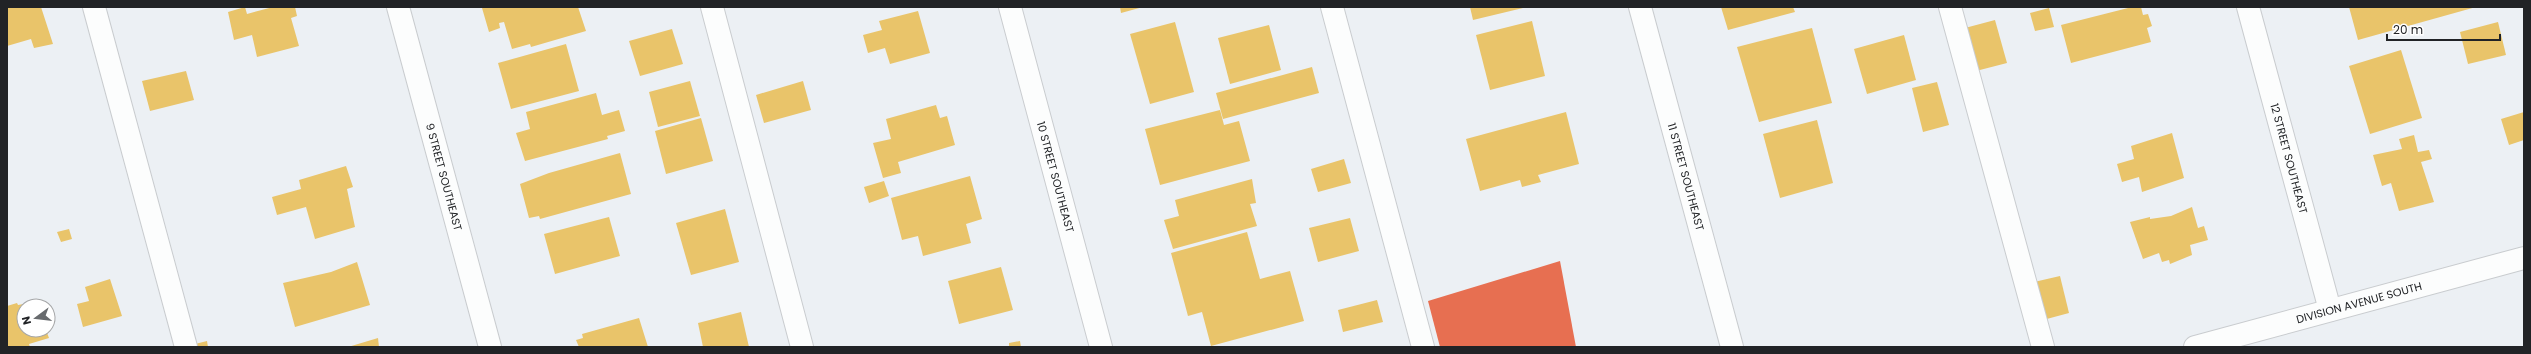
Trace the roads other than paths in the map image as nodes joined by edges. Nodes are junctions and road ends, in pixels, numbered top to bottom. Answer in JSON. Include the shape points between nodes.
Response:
{"nodes":[{"id":1,"x":94,"y":7,"type":"edge"},
{"id":2,"x":398,"y":7,"type":"edge"},
{"id":3,"x":712,"y":7,"type":"edge"},
{"id":4,"x":1010,"y":7,"type":"edge"},
{"id":5,"x":1332,"y":7,"type":"edge"},
{"id":6,"x":1640,"y":7,"type":"edge"},
{"id":7,"x":1950,"y":7,"type":"edge"},
{"id":8,"x":2248,"y":7,"type":"edge"},
{"id":9,"x":2524,"y":258,"type":"edge"},
{"id":10,"x":2330,"y":310,"type":"junction"},
{"id":11,"x":2249,"y":340,"type":"edge"},
{"id":12,"x":186,"y":347,"type":"edge"},
{"id":13,"x":490,"y":347,"type":"edge"},
{"id":14,"x":802,"y":347,"type":"edge"},
{"id":15,"x":1101,"y":347,"type":"edge"},
{"id":16,"x":1423,"y":347,"type":"edge"},
{"id":17,"x":1732,"y":347,"type":"edge"},
{"id":18,"x":2043,"y":347,"type":"edge"},
{"id":19,"x":2195,"y":347,"type":"edge"}],
"edges":[{"from":1,"to":12,"type":"street"},
{"from":2,"to":13,"type":"street","name":"9 STREET SOUTHEAST"},
{"from":3,"to":14,"type":"street"},
{"from":4,"to":15,"type":"street","name":"10 STREET SOUTHEAST"},
{"from":5,"to":16,"type":"street"},
{"from":6,"to":17,"type":"street","name":"11 STREET SOUTHEAST"},
{"from":7,"to":18,"type":"street"},
{"from":8,"to":10,"type":"street","name":"12 STREET SOUTHEAST"},
{"from":9,"to":10,"type":"street","name":"DIVISION AVENUE SOUTH"},
{"from":10,"to":11,"type":"street","name":"DIVISION AVENUE SOUTH"},
{"from":11,"to":19,"type":"street","name":"DIVISION AVENUE SOUTH"}]}
